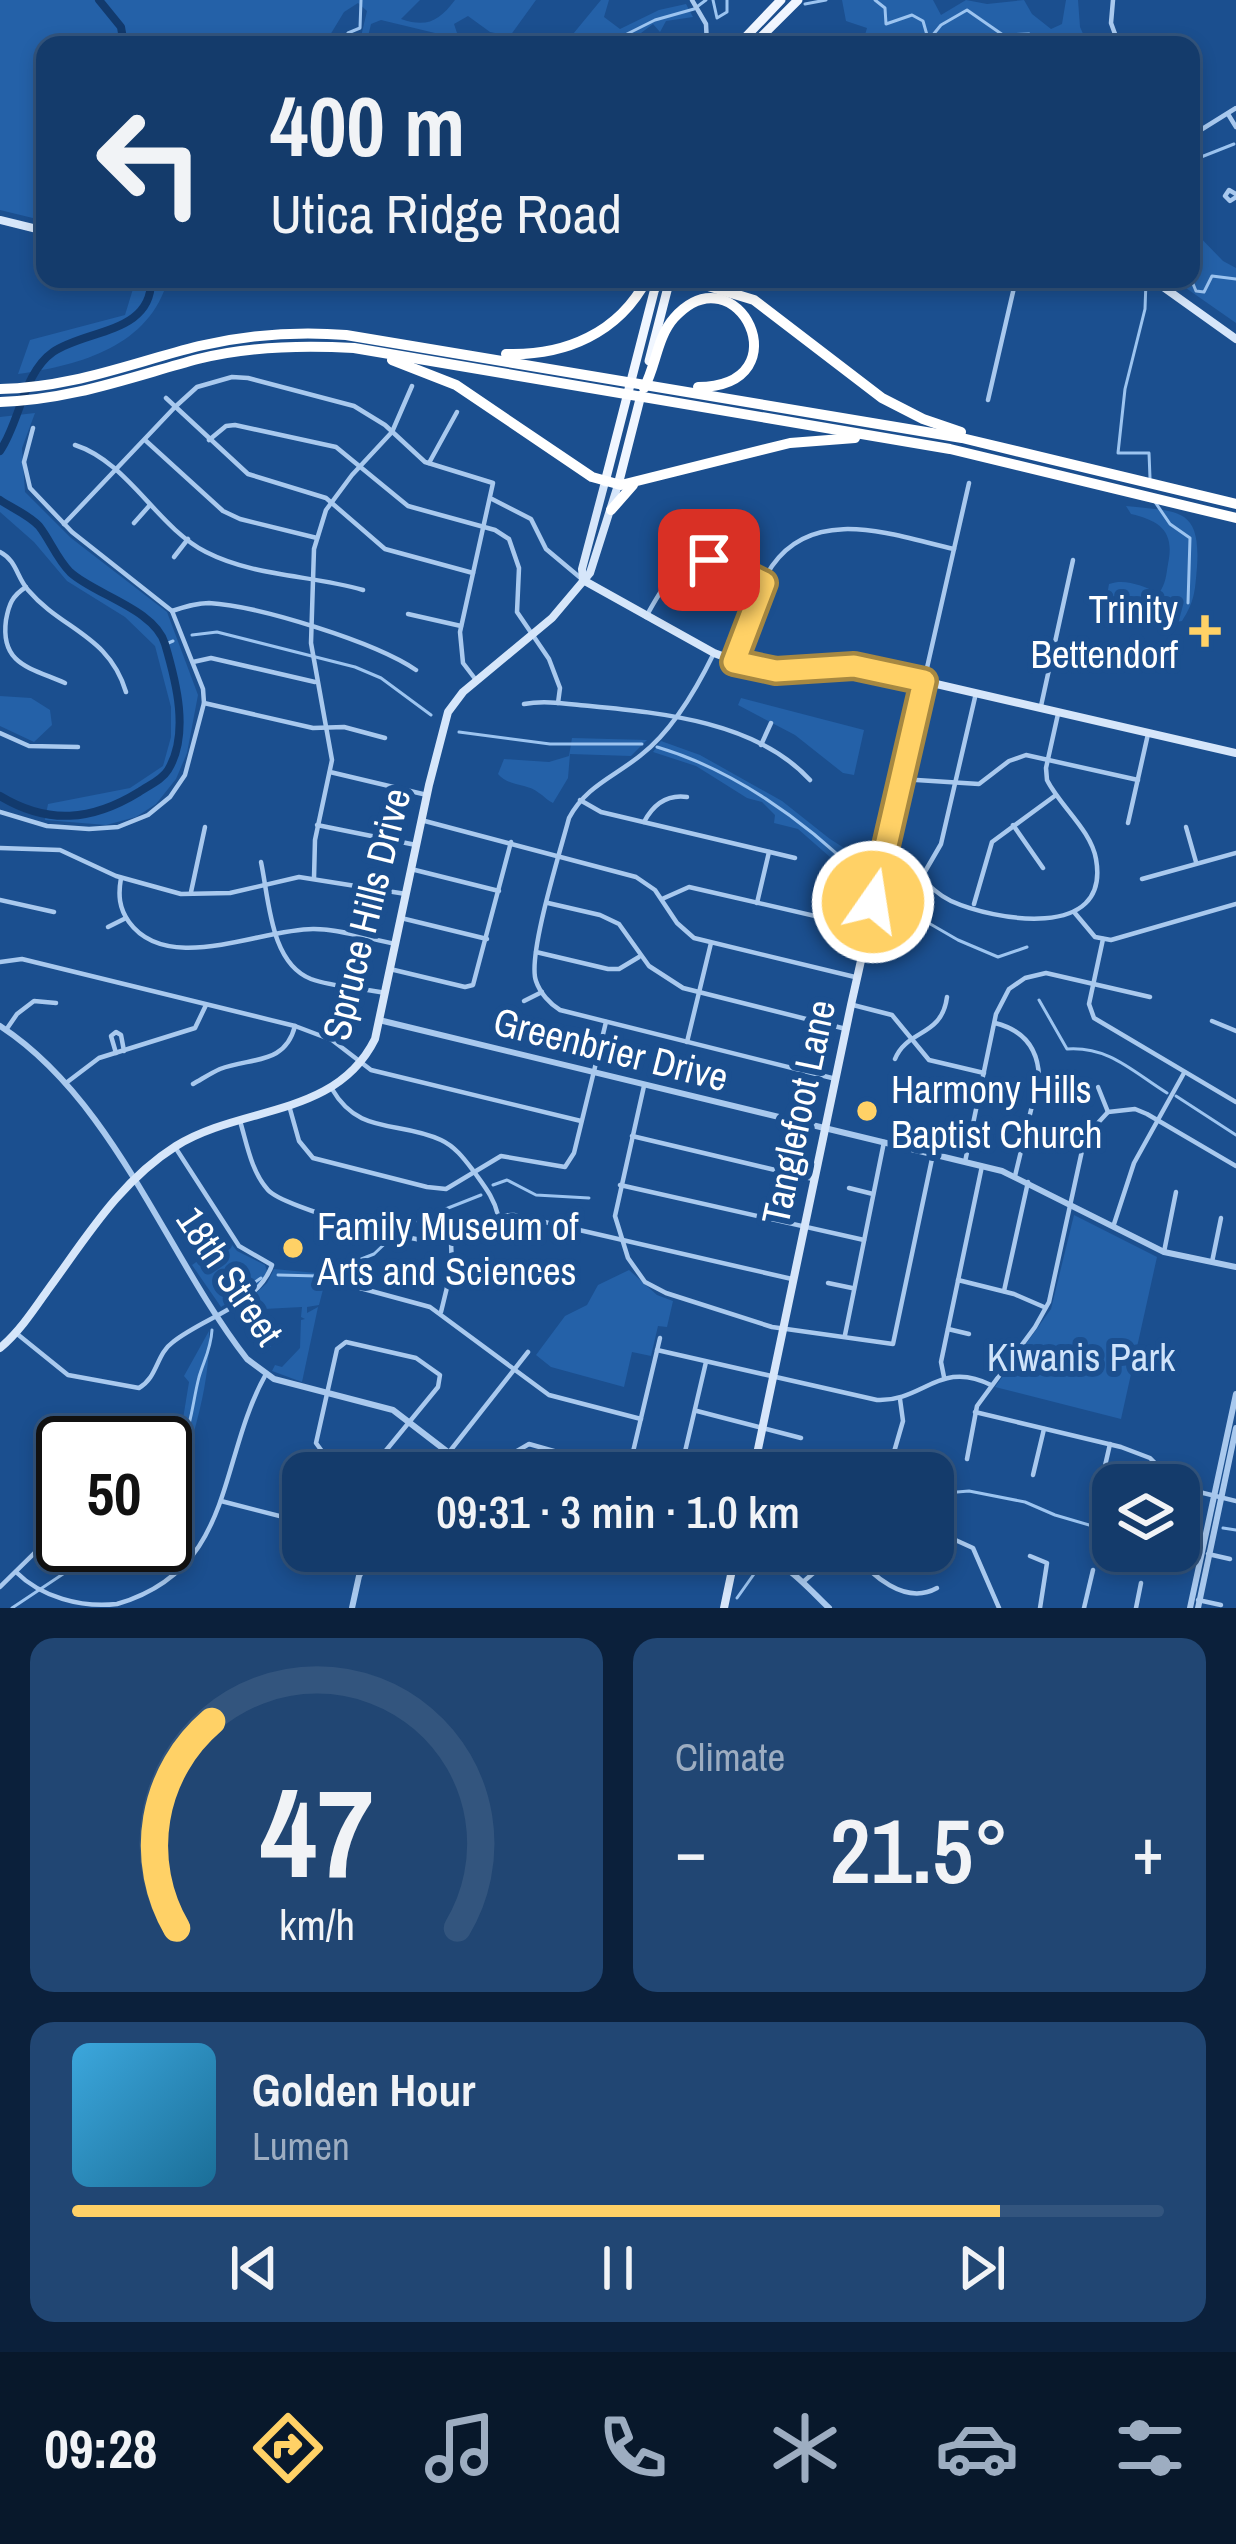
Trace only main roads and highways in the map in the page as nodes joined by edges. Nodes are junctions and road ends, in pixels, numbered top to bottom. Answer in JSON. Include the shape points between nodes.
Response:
{"nodes":[{"id":1,"x":781,"y":0,"type":"edge"},
{"id":2,"x":798,"y":0,"type":"edge"},
{"id":3,"x":747,"y":36,"type":"edge"},
{"id":4,"x":762,"y":36,"type":"edge"},
{"id":5,"x":0,"y":220,"type":"edge"},
{"id":6,"x":36,"y":229,"type":"edge"},
{"id":7,"x":650,"y":288,"type":"edge"},
{"id":8,"x":656,"y":288,"type":"edge"},
{"id":9,"x":657,"y":288,"type":"edge"},
{"id":10,"x":715,"y":288,"type":"edge"},
{"id":11,"x":1165,"y":288,"type":"edge"},
{"id":12,"x":1236,"y":339,"type":"edge"},
{"id":13,"x":343,"y":347,"type":"junction"},
{"id":14,"x":444,"y":350,"type":"junction"},
{"id":15,"x":618,"y":386,"type":"junction"},
{"id":16,"x":642,"y":387,"type":"junction"},
{"id":17,"x":657,"y":389,"type":"junction"},
{"id":18,"x":2,"y":395,"type":"edge"},
{"id":19,"x":929,"y":445,"type":"junction"},
{"id":20,"x":998,"y":446,"type":"junction"},
{"id":21,"x":612,"y":483,"type":"junction"},
{"id":22,"x":634,"y":484,"type":"junction"},
{"id":23,"x":1236,"y":504,"type":"edge"},
{"id":24,"x":611,"y":510,"type":"junction"},
{"id":25,"x":1236,"y":518,"type":"edge"},
{"id":26,"x":584,"y":580,"type":"junction"},
{"id":27,"x":924,"y":681,"type":"junction"},
{"id":28,"x":1236,"y":754,"type":"edge"},
{"id":29,"x":0,"y":1348,"type":"edge"},
{"id":30,"x":758,"y":1452,"type":"edge"},
{"id":31,"x":732,"y":1572,"type":"edge"},
{"id":32,"x":724,"y":1608,"type":"edge"}],
"edges":[{"from":1,"to":3,"type":"main road"},
{"from":2,"to":4,"type":"main road"},
{"from":5,"to":6,"type":"main road"},
{"from":7,"to":14,"type":"highway","via":[[610,326],[574,345],[514,354]]},
{"from":8,"to":21,"type":"main road","name":"Spruce Hills Drive"},
{"from":9,"to":16,"type":"main road","name":"Spruce Hills Drive"},
{"from":10,"to":20,"type":"highway","via":[[754,300],[892,404]]},
{"from":11,"to":12,"type":"main road"},
{"from":13,"to":15,"type":"highway"},
{"from":13,"to":18,"type":"highway","via":[[228,353],[57,398]]},
{"from":13,"to":21,"type":"highway","via":[[446,380],[592,478]]},
{"from":14,"to":15,"type":"highway"},
{"from":14,"to":18,"type":"highway","via":[[346,335],[268,335]]},
{"from":15,"to":16,"type":"highway"},
{"from":15,"to":17,"type":"highway"},
{"from":16,"to":17,"type":"highway"},
{"from":16,"to":17,"type":"highway","via":[[668,326],[684,309],[718,300],[748,316],[754,351],[734,378]]},
{"from":16,"to":21,"type":"main road","name":"Spruce Hills Drive"},
{"from":17,"to":19,"type":"highway"},
{"from":17,"to":20,"type":"highway"},
{"from":19,"to":22,"type":"highway","via":[[811,439]]},
{"from":19,"to":25,"type":"highway"},
{"from":20,"to":23,"type":"highway"},
{"from":21,"to":22,"type":"highway"},
{"from":21,"to":24,"type":"main road","name":"Spruce Hills Drive"},
{"from":21,"to":26,"type":"main road","name":"Spruce Hills Drive"},
{"from":22,"to":24,"type":"highway"},
{"from":24,"to":26,"type":"main road","name":"Spruce Hills Drive"},
{"from":26,"to":27,"type":"main road","via":[[734,662],[776,671],[854,666]]},
{"from":26,"to":29,"type":"main road","name":"Spruce Hills Drive","via":[[448,712],[379,1020],[362,1063],[332,1089],[175,1147],[134,1178]]},
{"from":27,"to":28,"type":"main road"},
{"from":27,"to":30,"type":"main road","name":"Tanglefoot Lane"},
{"from":31,"to":32,"type":"main road"}]}
